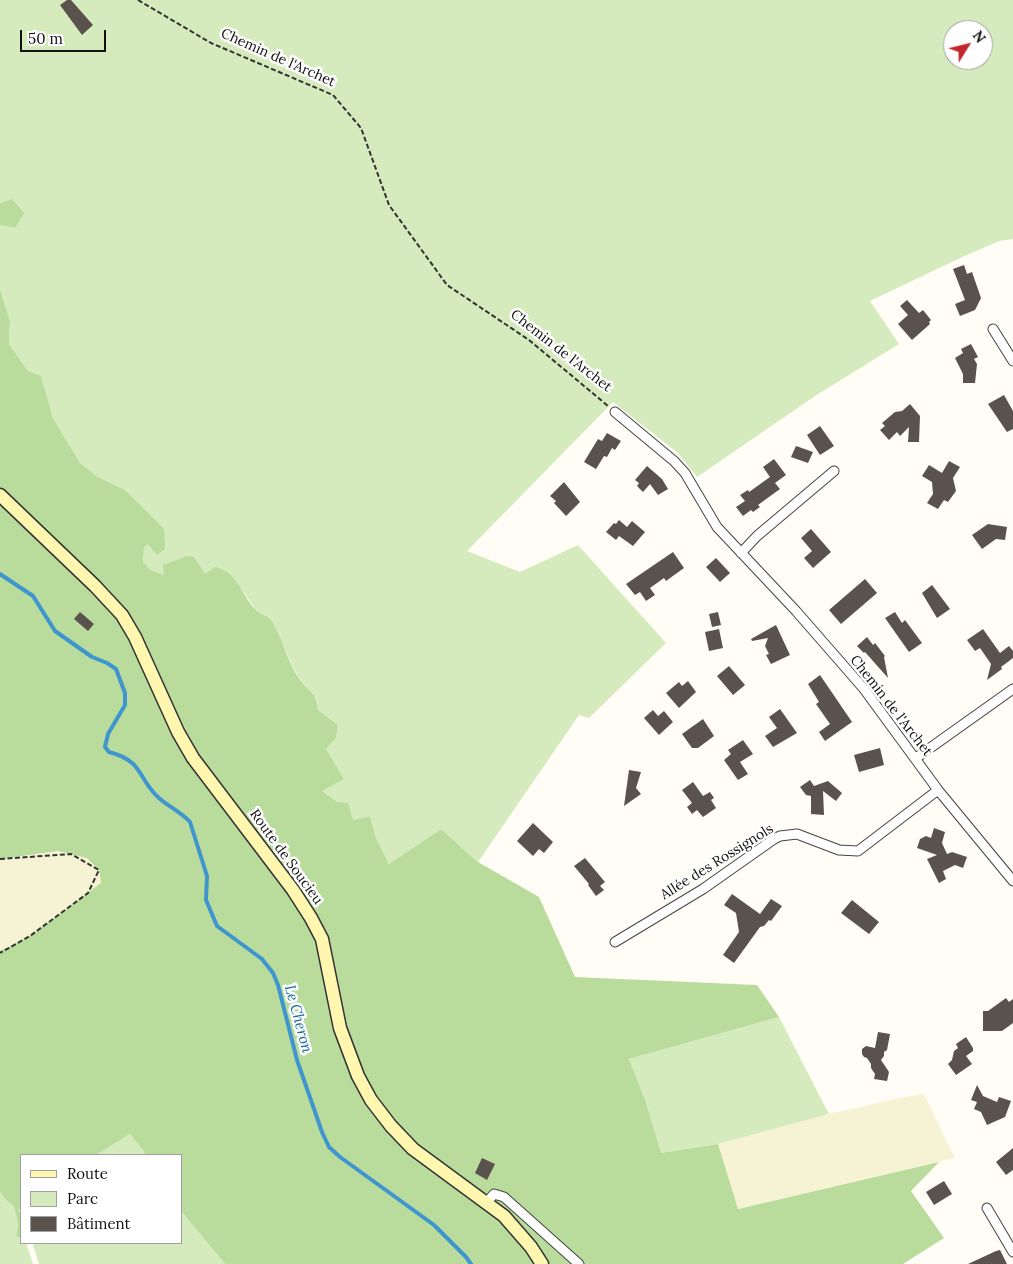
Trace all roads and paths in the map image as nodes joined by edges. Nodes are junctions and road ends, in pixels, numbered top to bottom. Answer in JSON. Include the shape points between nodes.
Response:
{"nodes":[{"id":1,"x":138,"y":0,"type":"edge"},
{"id":2,"x":993,"y":328,"type":"dead end"},
{"id":3,"x":1013,"y":361,"type":"edge"},
{"id":4,"x":615,"y":412,"type":"joint"},
{"id":5,"x":834,"y":471,"type":"dead end"},
{"id":6,"x":0,"y":495,"type":"edge"},
{"id":7,"x":741,"y":553,"type":"junction"},
{"id":8,"x":1013,"y":689,"type":"edge"},
{"id":9,"x":916,"y":758,"type":"junction"},
{"id":10,"x":938,"y":790,"type":"junction"},
{"id":11,"x":0,"y":859,"type":"edge"},
{"id":12,"x":1013,"y":881,"type":"edge"},
{"id":13,"x":615,"y":942,"type":"dead end"},
{"id":14,"x":0,"y":953,"type":"edge"},
{"id":15,"x":487,"y":1202,"type":"junction"},
{"id":16,"x":987,"y":1208,"type":"dead end"},
{"id":17,"x":1013,"y":1252,"type":"edge"},
{"id":18,"x":542,"y":1264,"type":"edge"},
{"id":19,"x":579,"y":1264,"type":"edge"}],
"edges":[{"from":1,"to":4,"type":"path","name":"Chemin de l'Archet","via":[[211,43],[333,95],[361,128],[389,205],[447,285],[529,340]]},
{"from":2,"to":3,"type":"street"},
{"from":4,"to":7,"type":"street","name":"Chemin de l'Archet","via":[[674,461],[717,527]]},
{"from":5,"to":7,"type":"street"},
{"from":6,"to":15,"type":"street","name":"Route de Soucieu","via":[[122,615],[193,758],[311,918],[322,940],[340,1028],[371,1100],[413,1149]]},
{"from":7,"to":9,"type":"street","name":"Chemin de l'Archet","via":[[864,689]]},
{"from":8,"to":9,"type":"street"},
{"from":9,"to":10,"type":"street","name":"Chemin de l'Archet"},
{"from":10,"to":12,"type":"street","name":"Chemin de l'Archet"},
{"from":10,"to":13,"type":"street","name":"Allée des Rossignols","via":[[858,851],[839,850],[797,834],[780,836],[704,889]]},
{"from":11,"to":14,"type":"path","via":[[71,854],[99,870],[88,893],[30,936]]},
{"from":15,"to":18,"type":"street","name":"Route de Soucieu","via":[[517,1230]]},
{"from":15,"to":19,"type":"street","via":[[494,1194],[504,1197]]},
{"from":16,"to":17,"type":"street"}]}
